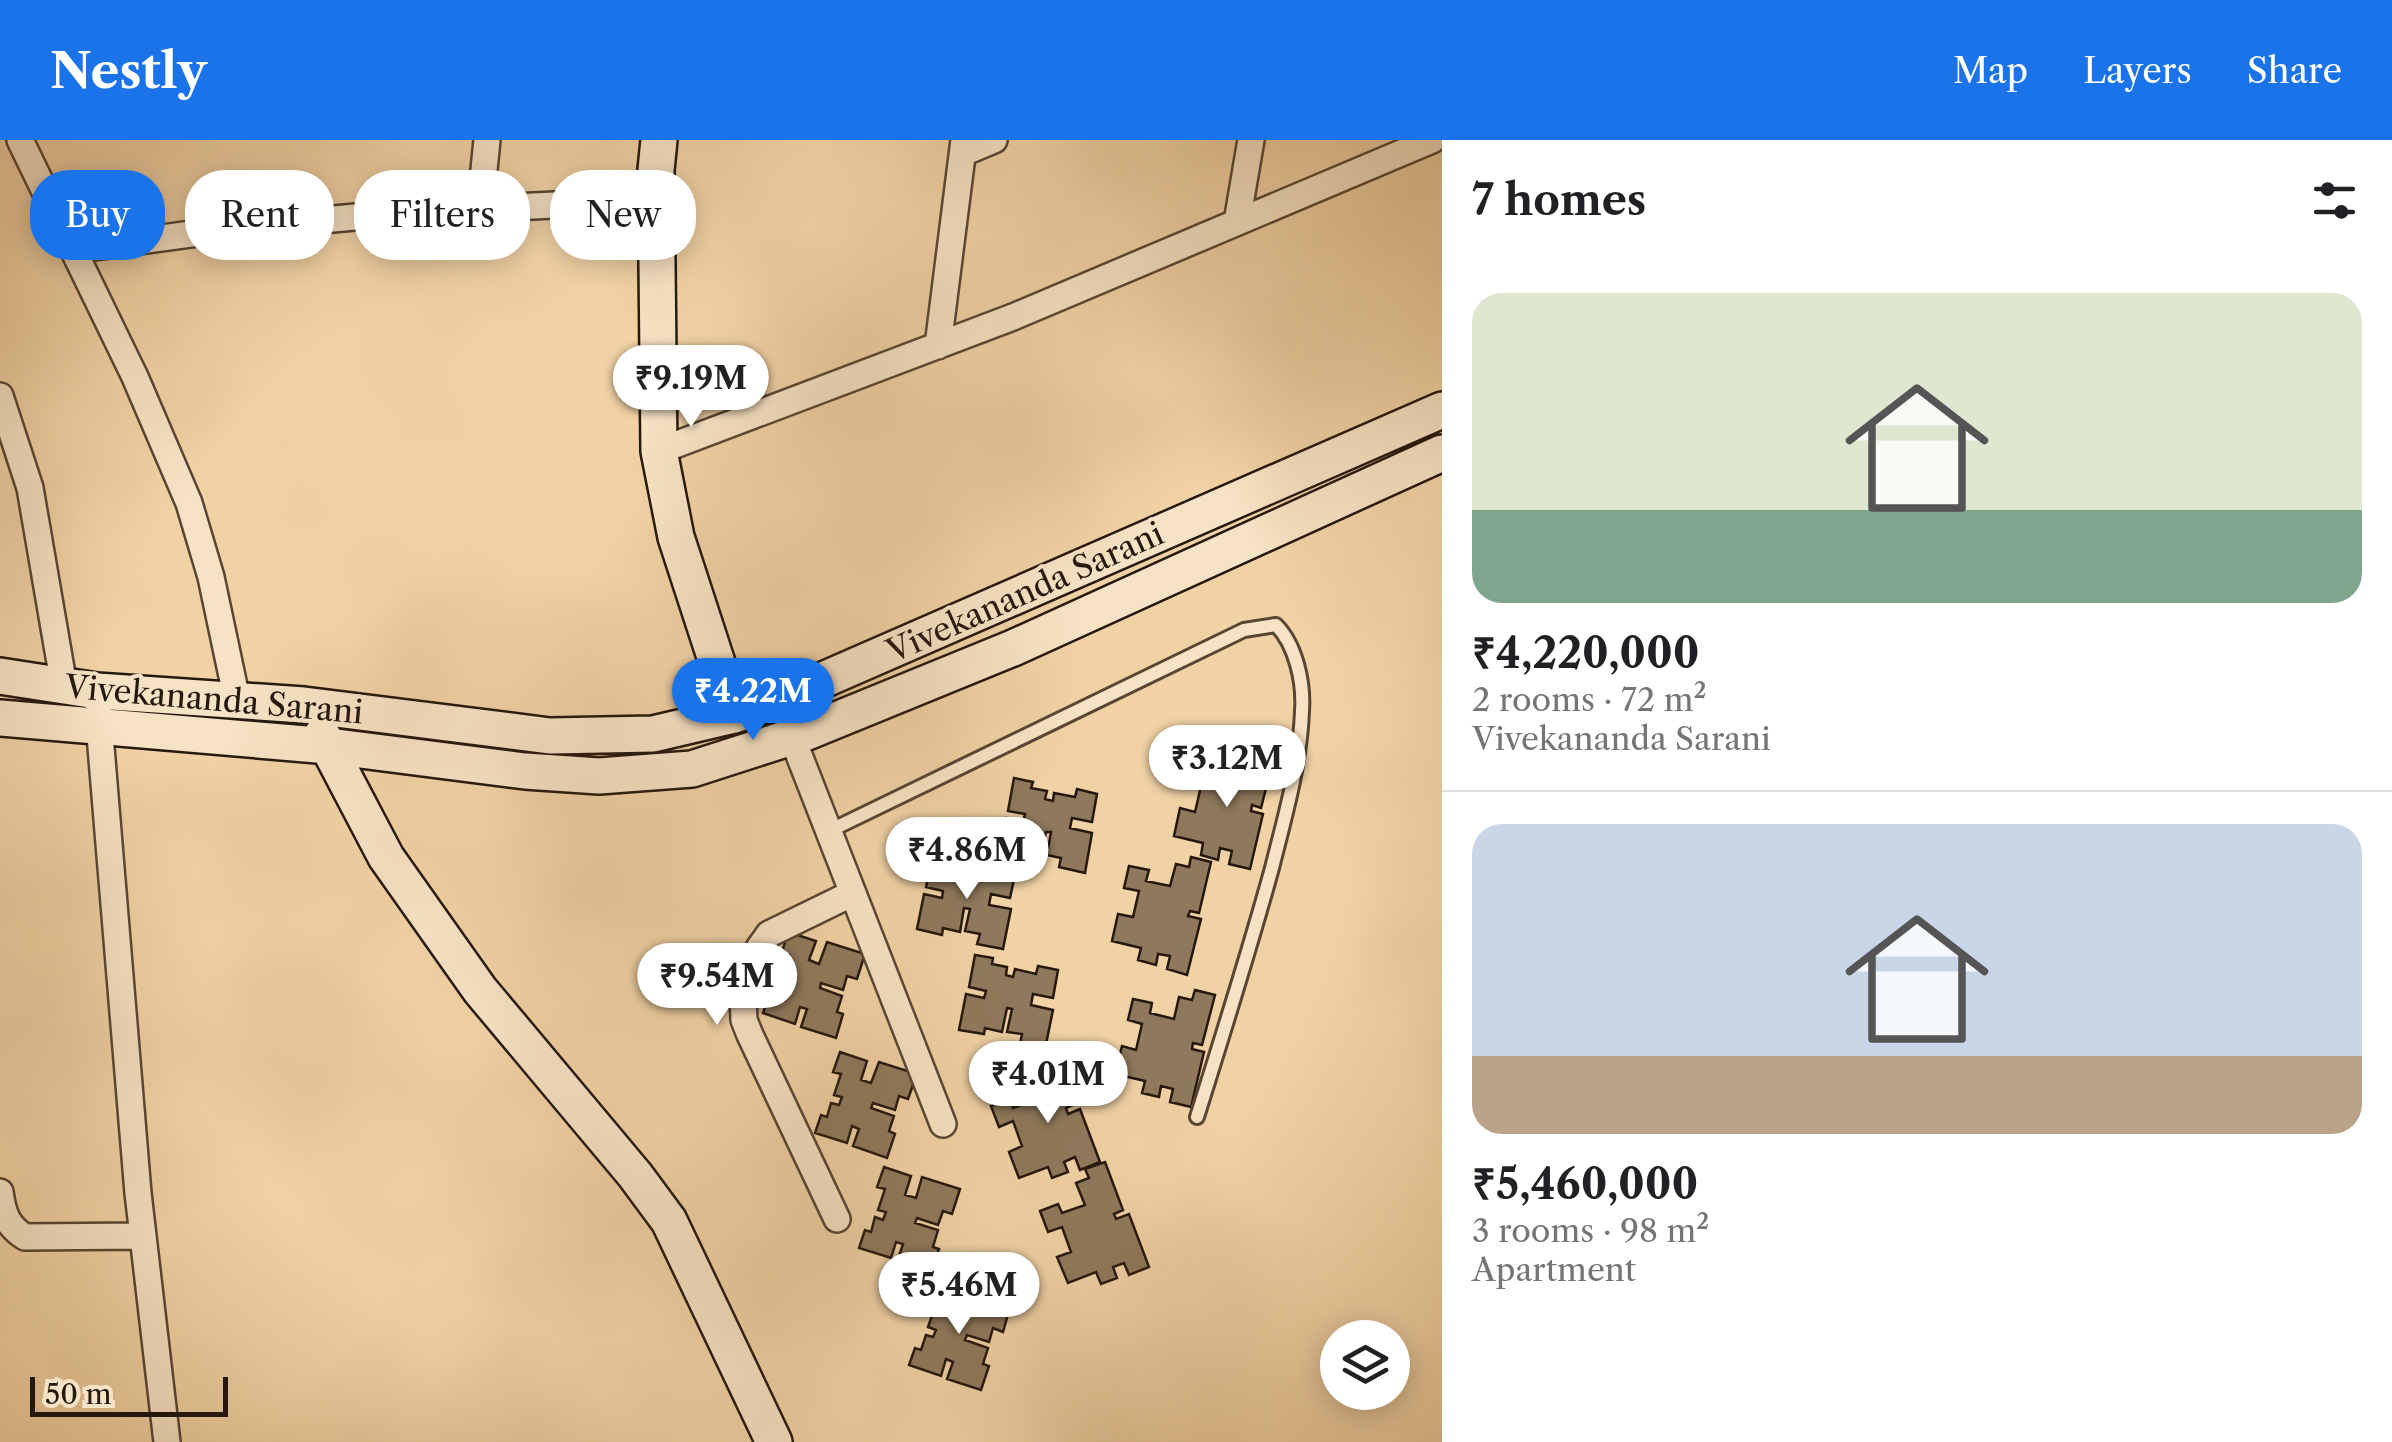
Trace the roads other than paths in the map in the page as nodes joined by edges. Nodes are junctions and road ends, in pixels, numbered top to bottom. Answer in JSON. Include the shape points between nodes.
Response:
{"nodes":[{"id":1,"x":20,"y":140,"type":"edge"},
{"id":2,"x":487,"y":140,"type":"edge"},
{"id":3,"x":659,"y":140,"type":"edge"},
{"id":4,"x":994,"y":140,"type":"edge"},
{"id":5,"x":1251,"y":140,"type":"edge"},
{"id":6,"x":1432,"y":140,"type":"edge"},
{"id":7,"x":964,"y":147,"type":"edge"},
{"id":8,"x":34,"y":170,"type":"edge"},
{"id":9,"x":484,"y":170,"type":"edge"},
{"id":10,"x":658,"y":170,"type":"edge"},
{"id":11,"x":354,"y":218,"type":"edge"},
{"id":12,"x":1237,"y":222,"type":"junction"},
{"id":13,"x":165,"y":237,"type":"edge"},
{"id":14,"x":78,"y":260,"type":"edge"},
{"id":15,"x":657,"y":260,"type":"edge"},
{"id":16,"x":938,"y":346,"type":"junction"},
{"id":17,"x":0,"y":396,"type":"edge"},
{"id":18,"x":1442,"y":410,"type":"edge"},
{"id":19,"x":659,"y":451,"type":"junction"},
{"id":20,"x":1442,"y":454,"type":"edge"},
{"id":21,"x":1331,"y":458,"type":"junction"},
{"id":22,"x":1347,"y":496,"type":"junction"},
{"id":23,"x":0,"y":676,"type":"edge"},
{"id":24,"x":81,"y":688,"type":"junction"},
{"id":25,"x":236,"y":700,"type":"junction"},
{"id":26,"x":304,"y":705,"type":"junction"},
{"id":27,"x":734,"y":715,"type":"junction"},
{"id":28,"x":0,"y":718,"type":"edge"},
{"id":29,"x":98,"y":727,"type":"junction"},
{"id":30,"x":792,"y":737,"type":"junction"},
{"id":31,"x":329,"y":746,"type":"junction"},
{"id":32,"x":828,"y":831,"type":"junction"},
{"id":33,"x":853,"y":893,"type":"junction"},
{"id":34,"x":1197,"y":1117,"type":"dead end"},
{"id":35,"x":943,"y":1124,"type":"dead end"},
{"id":36,"x":0,"y":1192,"type":"edge"},
{"id":37,"x":836,"y":1219,"type":"dead end"},
{"id":38,"x":143,"y":1236,"type":"junction"},
{"id":39,"x":166,"y":1442,"type":"edge"},
{"id":40,"x":774,"y":1442,"type":"edge"}],
"edges":[{"from":1,"to":8,"type":"street"},
{"from":2,"to":9,"type":"street"},
{"from":3,"to":10,"type":"street"},
{"from":4,"to":7,"type":"street"},
{"from":5,"to":12,"type":"street"},
{"from":6,"to":12,"type":"street"},
{"from":7,"to":16,"type":"street"},
{"from":11,"to":13,"type":"street"},
{"from":12,"to":16,"type":"street"},
{"from":14,"to":25,"type":"street","via":[[189,504]]},
{"from":15,"to":19,"type":"street"},
{"from":16,"to":19,"type":"street"},
{"from":17,"to":24,"type":"street"},
{"from":18,"to":21,"type":"street","name":"Vivekananda Sarani"},
{"from":19,"to":27,"type":"street","via":[[676,536]]},
{"from":20,"to":22,"type":"street","name":"Vivekananda Sarani"},
{"from":21,"to":22,"type":"street"},
{"from":21,"to":27,"type":"street","name":"Vivekananda Sarani"},
{"from":22,"to":30,"type":"street","name":"Vivekananda Sarani","via":[[1031,641]]},
{"from":23,"to":24,"type":"street","name":"Vivekananda Sarani"},
{"from":24,"to":25,"type":"street","name":"Vivekananda Sarani"},
{"from":24,"to":29,"type":"street"},
{"from":25,"to":26,"type":"street","name":"Vivekananda Sarani"},
{"from":26,"to":27,"type":"street","name":"Vivekananda Sarani","via":[[550,736],[653,734]]},
{"from":26,"to":31,"type":"street"},
{"from":28,"to":29,"type":"street","name":"Vivekananda Sarani"},
{"from":29,"to":31,"type":"street","name":"Vivekananda Sarani"},
{"from":29,"to":38,"type":"street"},
{"from":30,"to":31,"type":"street","name":"Vivekananda Sarani","via":[[692,769],[599,776]]},
{"from":30,"to":32,"type":"street"},
{"from":31,"to":40,"type":"street","via":[[386,857],[480,990],[669,1222]]},
{"from":32,"to":33,"type":"street"},
{"from":32,"to":34,"type":"lane","via":[[1244,630],[1276,626],[1297,665],[1303,706],[1294,784]]},
{"from":33,"to":35,"type":"street"},
{"from":33,"to":37,"type":"street","via":[[769,934],[751,964],[743,997],[750,1036]]},
{"from":36,"to":38,"type":"street","via":[[3,1212],[25,1237]]},
{"from":38,"to":39,"type":"street"}]}
